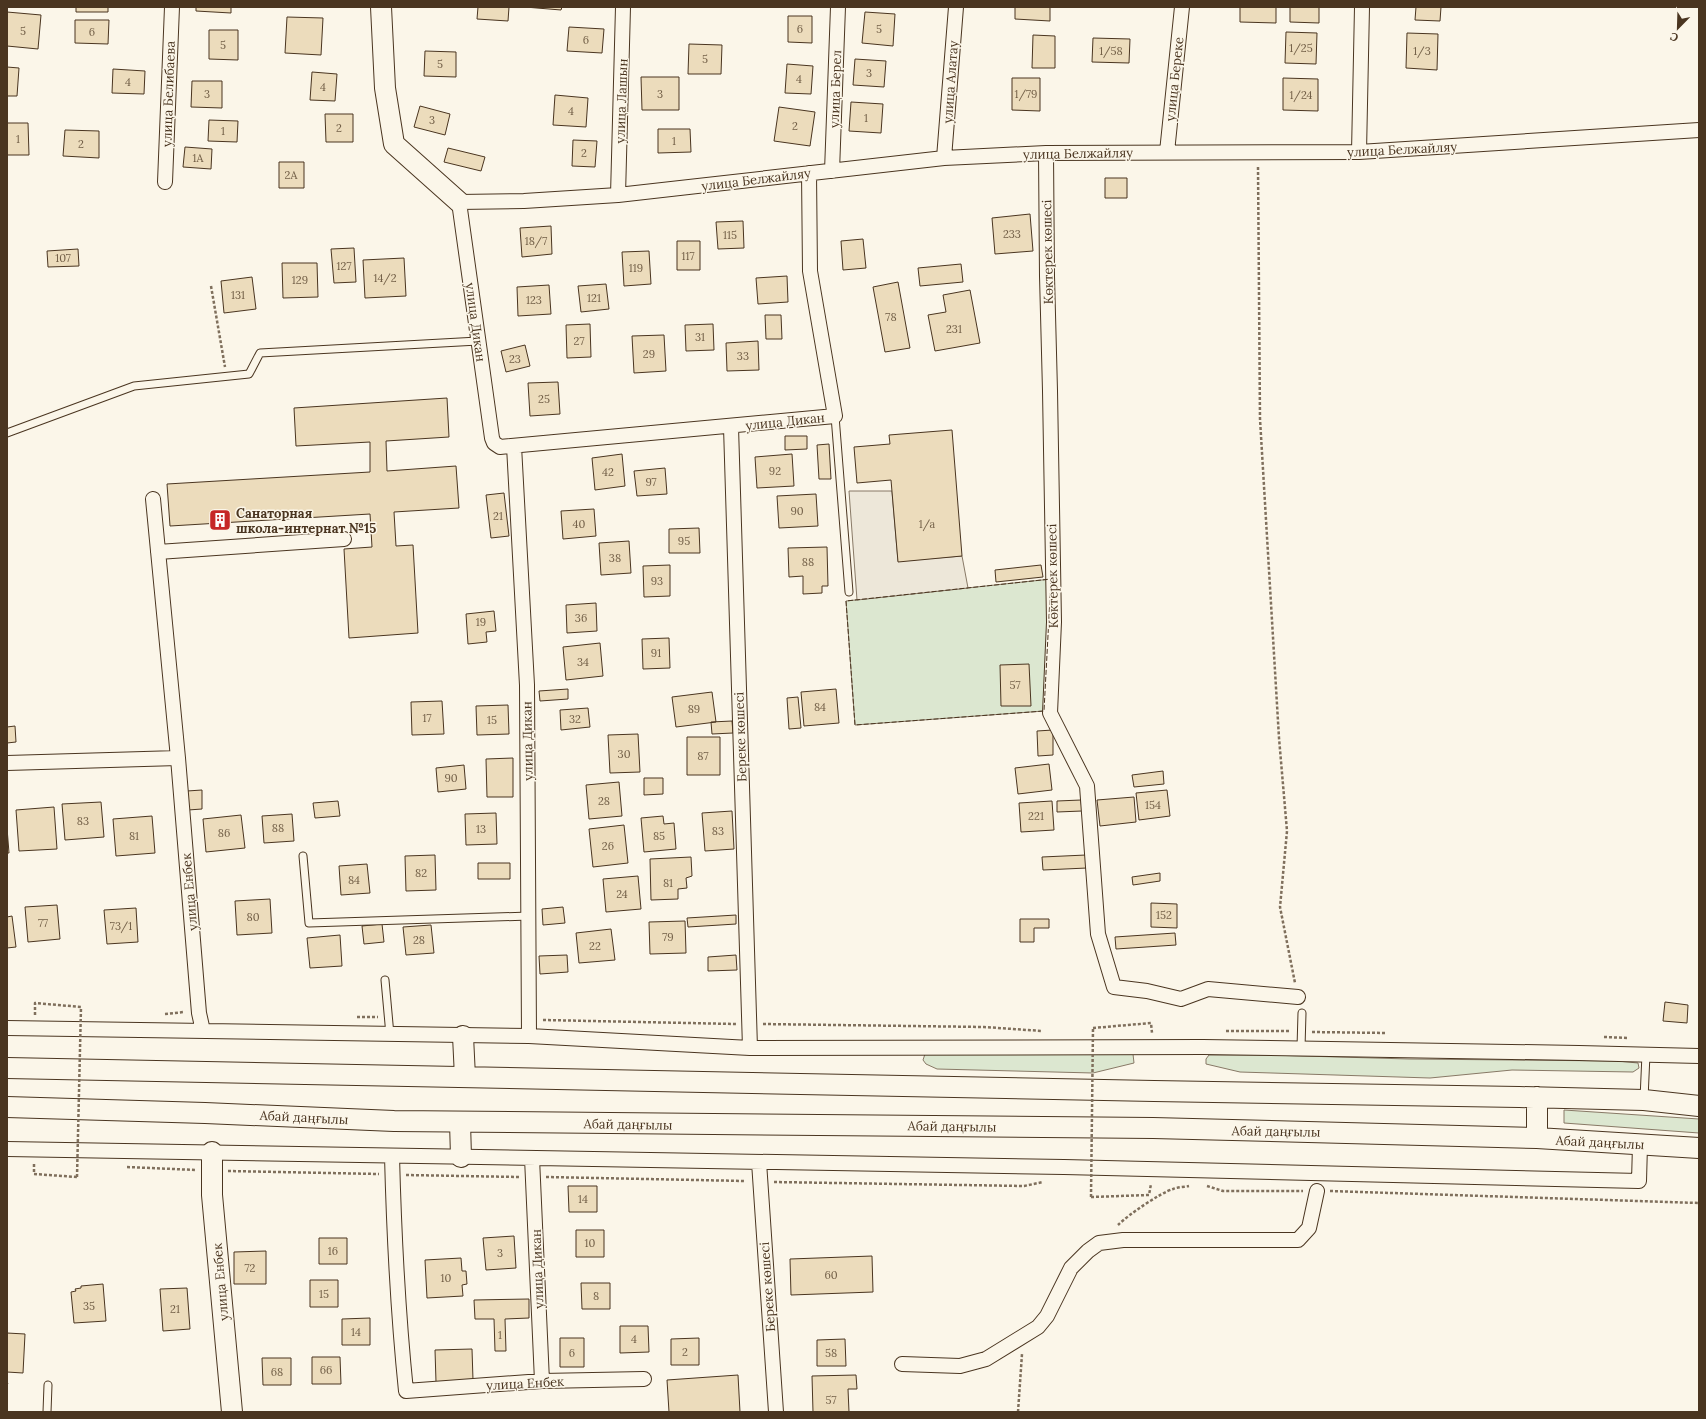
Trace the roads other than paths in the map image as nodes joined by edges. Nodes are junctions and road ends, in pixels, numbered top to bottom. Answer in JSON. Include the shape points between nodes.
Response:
{"nodes":[{"id":1,"x":172,"y":7,"type":"edge"},
{"id":2,"x":381,"y":7,"type":"edge"},
{"id":3,"x":623,"y":7,"type":"edge"},
{"id":4,"x":838,"y":7,"type":"edge"},
{"id":5,"x":956,"y":7,"type":"edge"},
{"id":6,"x":1182,"y":7,"type":"edge"},
{"id":7,"x":1362,"y":7,"type":"edge"},
{"id":8,"x":1699,"y":130,"type":"edge"},
{"id":9,"x":1167,"y":152,"type":"junction"},
{"id":10,"x":1359,"y":152,"type":"junction"},
{"id":11,"x":1046,"y":153,"type":"junction"},
{"id":12,"x":944,"y":158,"type":"junction"},
{"id":13,"x":832,"y":171,"type":"junction"},
{"id":14,"x":808,"y":173,"type":"junction"},
{"id":15,"x":165,"y":182,"type":"dead end"},
{"id":16,"x":618,"y":195,"type":"junction"},
{"id":17,"x":459,"y":202,"type":"junction"},
{"id":18,"x":478,"y":341,"type":"junction"},
{"id":19,"x":835,"y":416,"type":"junction"},
{"id":20,"x":731,"y":427,"type":"junction"},
{"id":21,"x":7,"y":433,"type":"edge"},
{"id":22,"x":514,"y":446,"type":"junction"},
{"id":23,"x":153,"y":499,"type":"dead end"},
{"id":24,"x":344,"y":539,"type":"dead end"},
{"id":25,"x":158,"y":552,"type":"junction"},
{"id":26,"x":849,"y":592,"type":"dead end"},
{"id":27,"x":178,"y":755,"type":"junction"},
{"id":28,"x":7,"y":763,"type":"edge"},
{"id":29,"x":303,"y":856,"type":"dead end"},
{"id":30,"x":529,"y":916,"type":"junction"},
{"id":31,"x":386,"y":980,"type":"dead end"},
{"id":32,"x":1298,"y":997,"type":"road end"},
{"id":33,"x":1302,"y":1013,"type":"dead end"},
{"id":34,"x":7,"y":1028,"type":"edge"},
{"id":35,"x":203,"y":1031,"type":"junction"},
{"id":36,"x":390,"y":1035,"type":"junction"},
{"id":37,"x":463,"y":1036,"type":"junction"},
{"id":38,"x":529,"y":1036,"type":"junction"},
{"id":39,"x":750,"y":1048,"type":"junction"},
{"id":40,"x":1301,"y":1048,"type":"junction"},
{"id":41,"x":1646,"y":1054,"type":"junction"},
{"id":42,"x":1699,"y":1056,"type":"edge"},
{"id":43,"x":7,"y":1068,"type":"edge"},
{"id":44,"x":465,"y":1076,"type":"junction"},
{"id":45,"x":1537,"y":1097,"type":"junction"},
{"id":46,"x":1644,"y":1100,"type":"junction"},
{"id":47,"x":1699,"y":1106,"type":"edge"},
{"id":48,"x":7,"y":1107,"type":"edge"},
{"id":49,"x":460,"y":1122,"type":"junction"},
{"id":50,"x":1536,"y":1138,"type":"junction"},
{"id":51,"x":1640,"y":1144,"type":"junction"},
{"id":52,"x":1699,"y":1148,"type":"edge"},
{"id":53,"x":7,"y":1149,"type":"edge"},
{"id":54,"x":392,"y":1156,"type":"junction"},
{"id":55,"x":461,"y":1157,"type":"junction"},
{"id":56,"x":532,"y":1158,"type":"junction"},
{"id":57,"x":212,"y":1161,"type":"junction"},
{"id":58,"x":759,"y":1162,"type":"junction"},
{"id":59,"x":1317,"y":1191,"type":"road end"},
{"id":60,"x":902,"y":1364,"type":"dead end"},
{"id":61,"x":644,"y":1379,"type":"dead end"},
{"id":62,"x":542,"y":1381,"type":"junction"},
{"id":63,"x":48,"y":1385,"type":"dead end"},
{"id":64,"x":46,"y":1412,"type":"edge"},
{"id":65,"x":232,"y":1412,"type":"edge"},
{"id":66,"x":776,"y":1412,"type":"edge"}],
"edges":[{"from":1,"to":15,"type":"street","name":"улица Белибаева"},
{"from":2,"to":17,"type":"main road","via":[[385,88],[394,144]]},
{"from":3,"to":16,"type":"street","name":"улица Лашын"},
{"from":4,"to":13,"type":"street","name":"улица Берел"},
{"from":5,"to":12,"type":"street","name":"улица Алатау"},
{"from":6,"to":9,"type":"street","name":"улица Береке"},
{"from":7,"to":10,"type":"street"},
{"from":8,"to":10,"type":"street","name":"улица Белжайляу"},
{"from":9,"to":10,"type":"street","name":"улица Белжайляу"},
{"from":9,"to":11,"type":"street","name":"улица Белжайляу"},
{"from":11,"to":12,"type":"street","name":"улица Белжайляу"},
{"from":11,"to":32,"type":"street","name":"Көктерек көшесі","via":[[1046,276],[1054,622],[1050,713],[1087,786],[1098,934],[1103,956],[1114,987],[1181,999],[1208,989]]},
{"from":12,"to":13,"type":"street","name":"улица Белжайляу"},
{"from":13,"to":14,"type":"street","name":"улица Белжайляу"},
{"from":14,"to":16,"type":"street","name":"улица Белжайляу"},
{"from":14,"to":19,"type":"street","name":"улица Дикан","via":[[810,271]]},
{"from":16,"to":17,"type":"street","name":"улица Белжайляу"},
{"from":17,"to":18,"type":"street","name":"улица Дикан"},
{"from":18,"to":21,"type":"lane","via":[[260,353],[249,374],[134,386]]},
{"from":18,"to":22,"type":"street","name":"улица Дикан","via":[[492,438],[500,447]]},
{"from":19,"to":20,"type":"street","name":"улица Дикан"},
{"from":19,"to":26,"type":"lane"},
{"from":20,"to":22,"type":"street","name":"улица Дикан"},
{"from":20,"to":39,"type":"street","name":"Береке көшесі"},
{"from":22,"to":30,"type":"street","name":"улица Дикан","via":[[527,685]]},
{"from":23,"to":25,"type":"street","name":"улица Енбек"},
{"from":24,"to":25,"type":"street"},
{"from":25,"to":27,"type":"street","name":"улица Енбек"},
{"from":27,"to":28,"type":"street"},
{"from":27,"to":35,"type":"street","name":"улица Енбек","via":[[199,1013]]},
{"from":29,"to":30,"type":"lane","via":[[309,923]]},
{"from":30,"to":38,"type":"street","name":"улица Дикан"},
{"from":31,"to":36,"type":"lane"},
{"from":33,"to":40,"type":"lane"},
{"from":34,"to":35,"type":"street"},
{"from":35,"to":36,"type":"street"},
{"from":36,"to":37,"type":"street"},
{"from":37,"to":38,"type":"street"},
{"from":37,"to":44,"type":"main road"},
{"from":38,"to":39,"type":"street"},
{"from":39,"to":40,"type":"street"},
{"from":40,"to":41,"type":"street"},
{"from":41,"to":42,"type":"street"},
{"from":41,"to":46,"type":"lane"},
{"from":43,"to":44,"type":"main road"},
{"from":44,"to":45,"type":"main road"},
{"from":45,"to":46,"type":"main road"},
{"from":45,"to":50,"type":"main road"},
{"from":46,"to":47,"type":"main road"},
{"from":48,"to":49,"type":"main road","name":"Абай даңғылы"},
{"from":49,"to":50,"type":"main road","name":"Абай даңғылы","via":[[1153,1128]]},
{"from":49,"to":55,"type":"main road"},
{"from":50,"to":51,"type":"main road","name":"Абай даңғылы"},
{"from":51,"to":52,"type":"main road","name":"Абай даңғылы"},
{"from":51,"to":58,"type":"street","via":[[1640,1181]]},
{"from":53,"to":57,"type":"street"},
{"from":54,"to":55,"type":"street"},
{"from":54,"to":57,"type":"street"},
{"from":54,"to":62,"type":"street","name":"улица Енбек","via":[[393,1218],[406,1391]]},
{"from":55,"to":56,"type":"street"},
{"from":56,"to":58,"type":"street"},
{"from":56,"to":62,"type":"street","name":"улица Дикан"},
{"from":57,"to":65,"type":"main road","name":"улица Енбек","via":[[212,1195]]},
{"from":58,"to":66,"type":"street","name":"Береке көшесі"},
{"from":59,"to":60,"type":"street","via":[[1309,1228],[1298,1240],[1123,1240],[1099,1243],[1071,1268],[1047,1316],[1038,1327],[1027,1334],[986,1359],[960,1366]]},
{"from":61,"to":62,"type":"street","name":"улица Енбек"},
{"from":63,"to":64,"type":"lane"}]}
